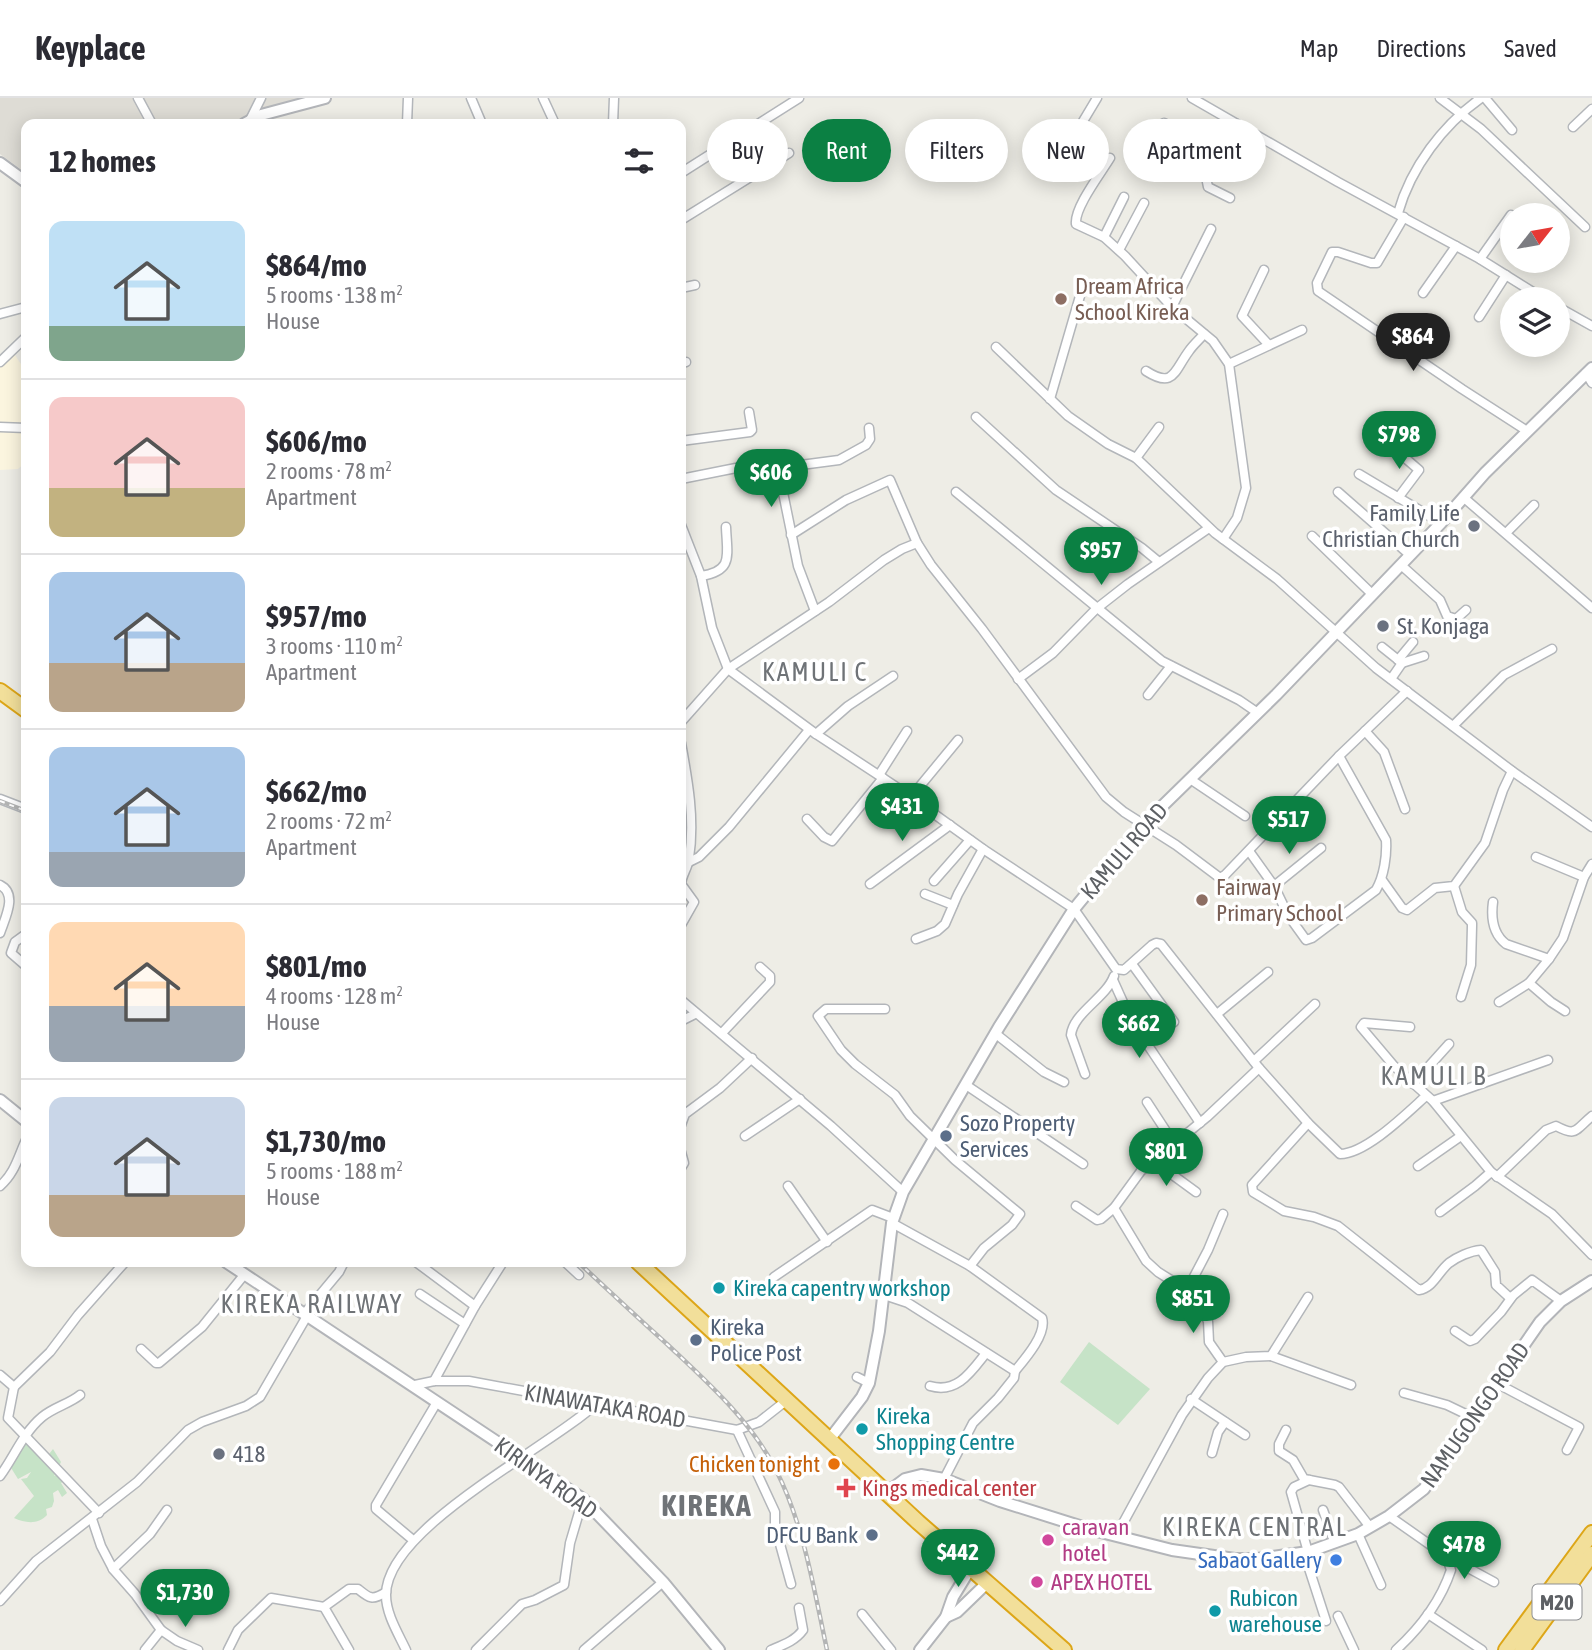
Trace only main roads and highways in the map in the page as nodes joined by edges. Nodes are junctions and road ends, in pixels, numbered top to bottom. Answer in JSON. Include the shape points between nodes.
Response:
{"nodes":[{"id":1,"x":0,"y":691,"type":"edge"},
{"id":2,"x":21,"y":706,"type":"edge"},
{"id":3,"x":643,"y":1267,"type":"edge"},
{"id":4,"x":1592,"y":1533,"type":"edge"},
{"id":5,"x":1592,"y":1554,"type":"edge"},
{"id":6,"x":1064,"y":1650,"type":"edge"},
{"id":7,"x":1506,"y":1650,"type":"edge"},
{"id":8,"x":1522,"y":1650,"type":"edge"}],
"edges":[{"from":1,"to":2,"type":"highway"},
{"from":3,"to":6,"type":"highway","via":[[986,1584]]},
{"from":4,"to":7,"type":"highway","number":"M20"},
{"from":5,"to":8,"type":"highway","number":"M20"}]}
